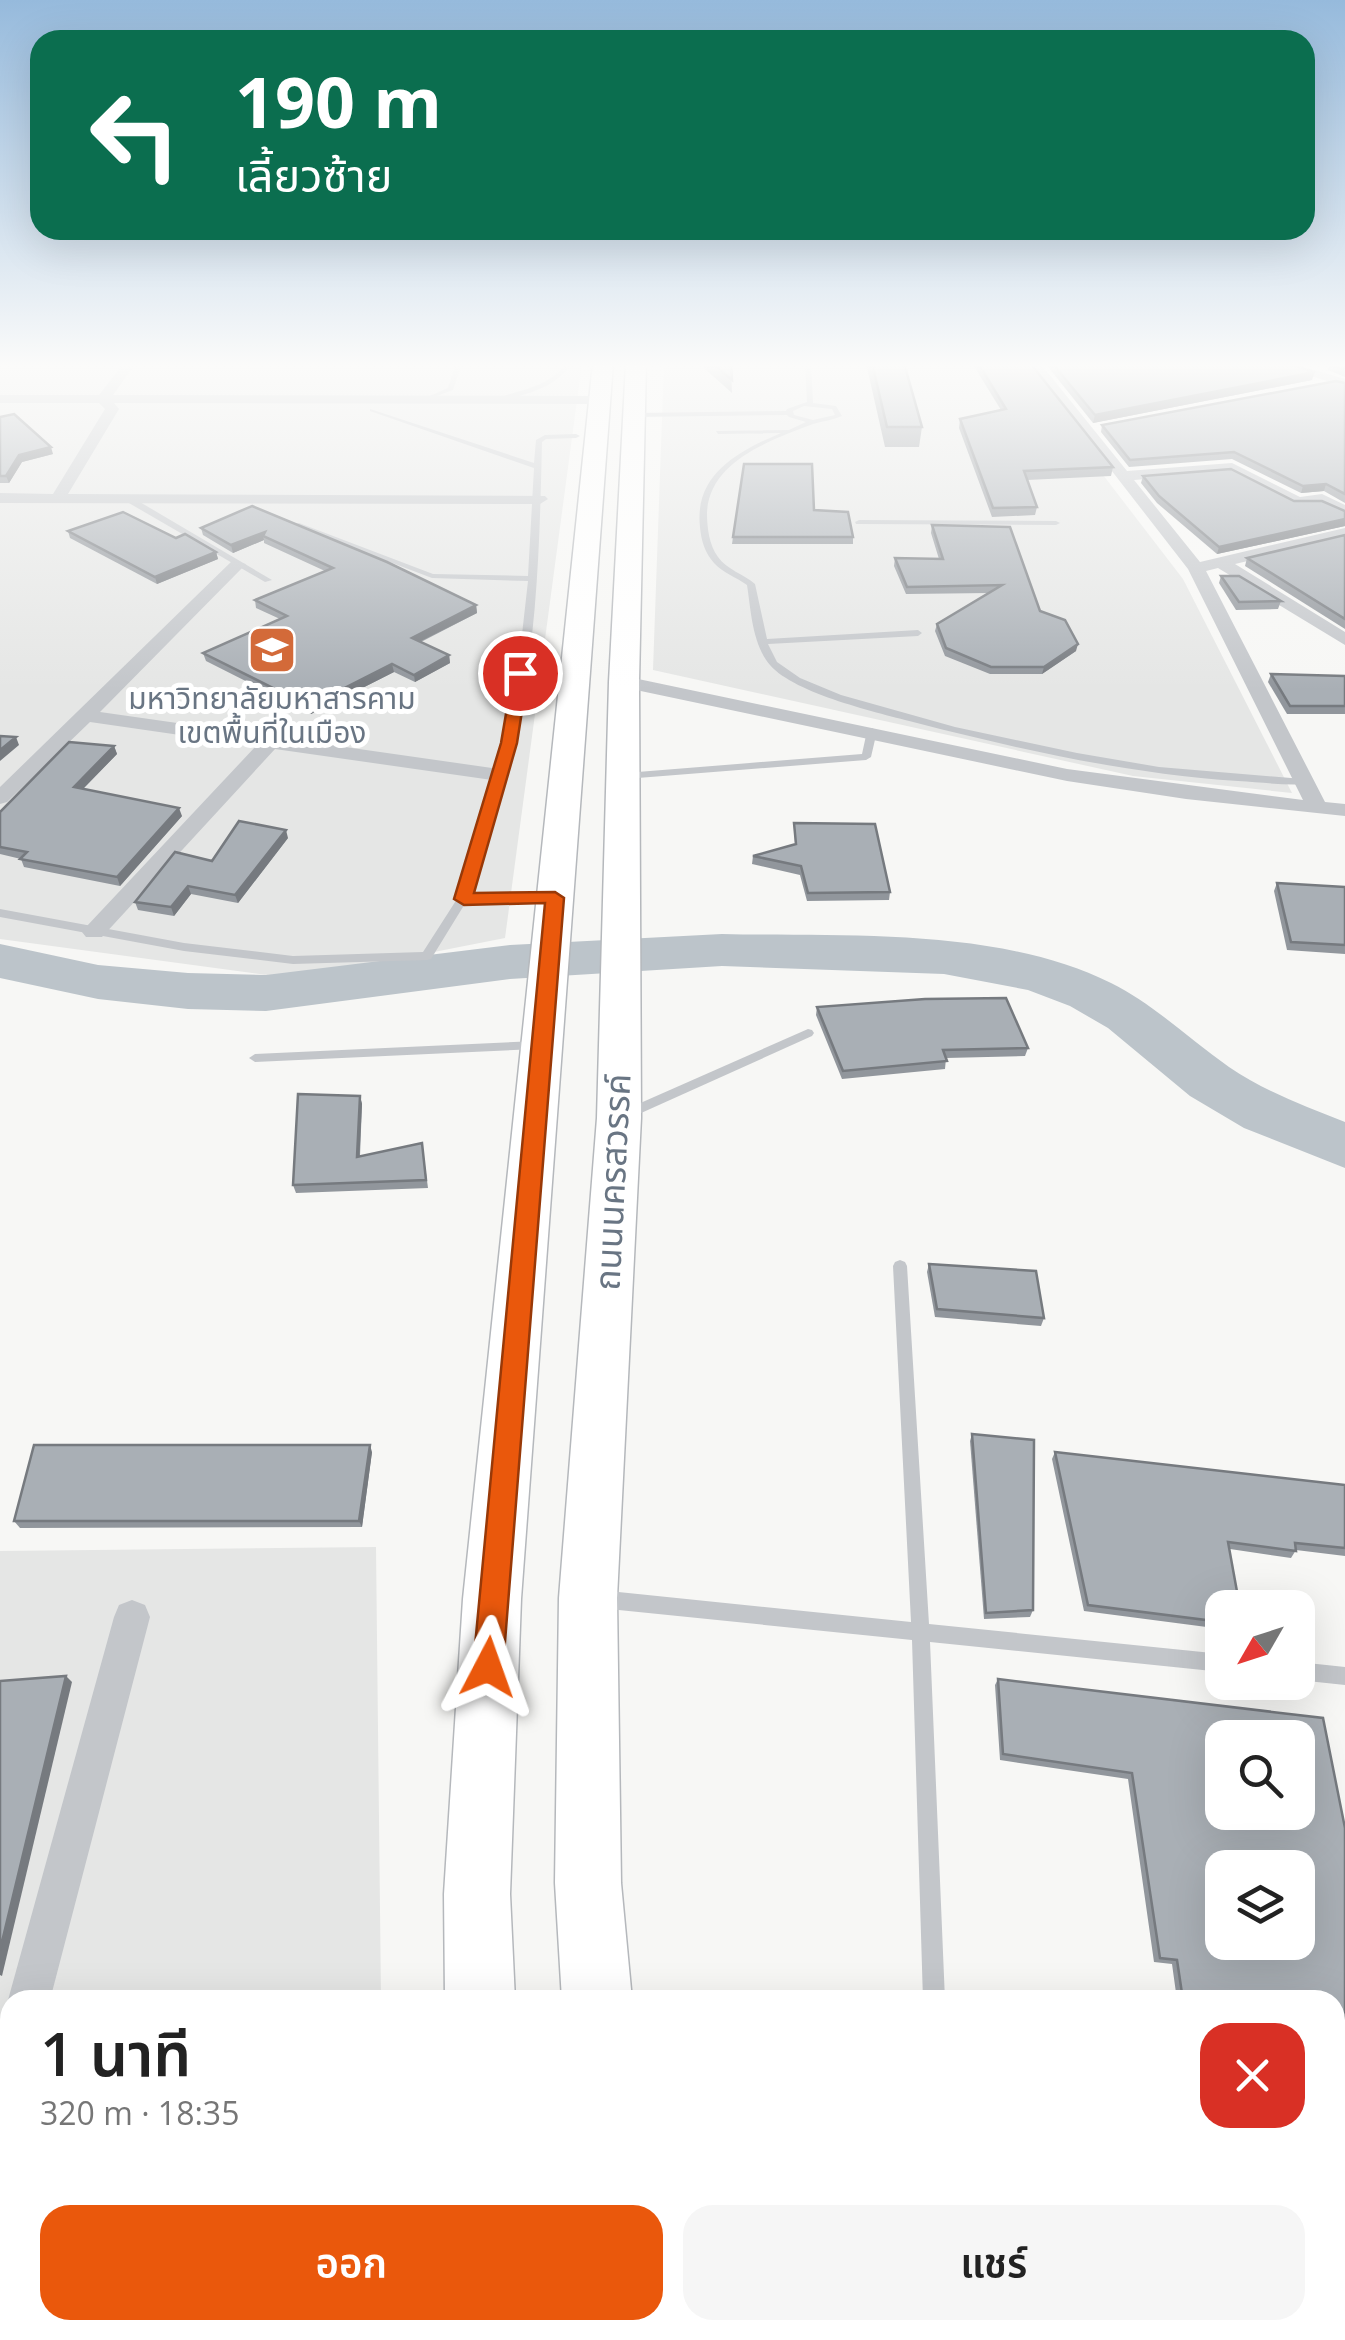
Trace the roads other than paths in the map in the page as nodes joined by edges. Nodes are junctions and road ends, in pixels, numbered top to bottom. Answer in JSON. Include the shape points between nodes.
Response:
{"nodes":[{"id":1,"x":72,"y":472,"type":"edge"},
{"id":2,"x":538,"y":472,"type":"edge"},
{"id":3,"x":592,"y":472,"type":"edge"},
{"id":4,"x":632,"y":472,"type":"edge"},
{"id":5,"x":718,"y":472,"type":"edge"},
{"id":6,"x":1121,"y":472,"type":"edge"},
{"id":7,"x":1170,"y":472,"type":"edge"},
{"id":8,"x":1242,"y":472,"type":"edge"},
{"id":9,"x":1124,"y":476,"type":"junction"},
{"id":10,"x":0,"y":498,"type":"edge"},
{"id":11,"x":58,"y":498,"type":"junction"},
{"id":12,"x":124,"y":498,"type":"junction"},
{"id":13,"x":540,"y":498,"type":"junction"},
{"id":14,"x":1345,"y":510,"type":"edge"},
{"id":15,"x":276,"y":518,"type":"edge"},
{"id":16,"x":859,"y":522,"type":"dead end"},
{"id":17,"x":1056,"y":524,"type":"dead end"},
{"id":18,"x":1345,"y":533,"type":"edge"},
{"id":19,"x":1222,"y":563,"type":"junction"},
{"id":20,"x":238,"y":564,"type":"junction"},
{"id":21,"x":1196,"y":568,"type":"junction"},
{"id":22,"x":268,"y":580,"type":"dead end"},
{"id":23,"x":531,"y":580,"type":"junction"},
{"id":24,"x":582,"y":596,"type":"junction"},
{"id":25,"x":628,"y":596,"type":"junction"},
{"id":26,"x":918,"y":633,"type":"dead end"},
{"id":27,"x":1345,"y":640,"type":"edge"},
{"id":28,"x":764,"y":642,"type":"junction"},
{"id":29,"x":624,"y":682,"type":"junction"},
{"id":30,"x":86,"y":716,"type":"junction"},
{"id":31,"x":872,"y":731,"type":"junction"},
{"id":32,"x":272,"y":741,"type":"junction"},
{"id":33,"x":499,"y":775,"type":"junction"},
{"id":34,"x":624,"y":776,"type":"junction"},
{"id":35,"x":1303,"y":782,"type":"junction"},
{"id":36,"x":0,"y":798,"type":"edge"},
{"id":37,"x":1317,"y":807,"type":"junction"},
{"id":38,"x":1345,"y":810,"type":"edge"},
{"id":39,"x":464,"y":899,"type":"junction"},
{"id":40,"x":554,"y":905,"type":"junction"},
{"id":41,"x":0,"y":913,"type":"edge"},
{"id":42,"x":94,"y":932,"type":"junction"},
{"id":43,"x":808,"y":1033,"type":"dead end"},
{"id":44,"x":541,"y":1045,"type":"junction"},
{"id":45,"x":255,"y":1058,"type":"dead end"},
{"id":46,"x":619,"y":1118,"type":"junction"},
{"id":47,"x":900,"y":1266,"type":"dead end"},
{"id":48,"x":588,"y":1598,"type":"junction"},
{"id":49,"x":132,"y":1617,"type":"dead end"},
{"id":50,"x":921,"y":1634,"type":"junction"},
{"id":51,"x":1205,"y":1662,"type":"edge"},
{"id":52,"x":1315,"y":1673,"type":"edge"},
{"id":53,"x":1345,"y":1676,"type":"edge"},
{"id":54,"x":32,"y":1990,"type":"edge"},
{"id":55,"x":480,"y":1990,"type":"edge"},
{"id":56,"x":596,"y":1990,"type":"edge"},
{"id":57,"x":934,"y":1990,"type":"edge"}],
"edges":[{"from":1,"to":11,"type":"street"},
{"from":2,"to":13,"type":"lane"},
{"from":3,"to":24,"type":"main road"},
{"from":4,"to":25,"type":"main road","name":"ถนนนครสวรรค์"},
{"from":5,"to":28,"type":"lane","via":[[702,507],[704,535],[715,560],[751,584]]},
{"from":6,"to":9,"type":"street"},
{"from":7,"to":9,"type":"street"},
{"from":8,"to":14,"type":"street","via":[[1298,502],[1322,499]]},
{"from":9,"to":21,"type":"street"},
{"from":10,"to":11,"type":"street"},
{"from":11,"to":12,"type":"street"},
{"from":12,"to":13,"type":"street"},
{"from":12,"to":20,"type":"lane"},
{"from":13,"to":23,"type":"lane"},
{"from":15,"to":23,"type":"lane","via":[[432,576]]},
{"from":16,"to":17,"type":"lane"},
{"from":18,"to":19,"type":"street"},
{"from":19,"to":21,"type":"street"},
{"from":19,"to":27,"type":"street"},
{"from":20,"to":22,"type":"lane"},
{"from":20,"to":30,"type":"street"},
{"from":21,"to":35,"type":"street"},
{"from":23,"to":33,"type":"lane"},
{"from":24,"to":25,"type":"main road"},
{"from":24,"to":40,"type":"main road"},
{"from":25,"to":29,"type":"main road","name":"ถนนนครสวรรค์"},
{"from":26,"to":28,"type":"lane"},
{"from":28,"to":35,"type":"lane","via":[[774,665],[812,688],[937,725],[1144,768]]},
{"from":29,"to":31,"type":"street"},
{"from":29,"to":34,"type":"main road","name":"ถนนนครสวรรค์"},
{"from":30,"to":32,"type":"street"},
{"from":30,"to":36,"type":"street"},
{"from":31,"to":34,"type":"lane","via":[[866,757]]},
{"from":31,"to":37,"type":"street","via":[[1160,790]]},
{"from":32,"to":33,"type":"street"},
{"from":32,"to":42,"type":"street"},
{"from":33,"to":39,"type":"lane"},
{"from":34,"to":46,"type":"main road","name":"ถนนนครสวรรค์"},
{"from":35,"to":37,"type":"street"},
{"from":37,"to":38,"type":"street"},
{"from":39,"to":40,"type":"lane"},
{"from":39,"to":42,"type":"lane","via":[[427,956],[293,960]]},
{"from":40,"to":44,"type":"main road"},
{"from":41,"to":42,"type":"lane"},
{"from":43,"to":46,"type":"lane"},
{"from":44,"to":45,"type":"lane"},
{"from":44,"to":55,"type":"main road","via":[[486,1696]]},
{"from":46,"to":48,"type":"main road","name":"ถนนนครสวรรค์"},
{"from":47,"to":50,"type":"lane"},
{"from":48,"to":50,"type":"lane"},
{"from":48,"to":56,"type":"main road","name":"ถนนนครสวรรค์","via":[[588,1883]]},
{"from":49,"to":54,"type":"street"},
{"from":50,"to":51,"type":"lane"},
{"from":50,"to":57,"type":"lane"},
{"from":52,"to":53,"type":"lane"}]}
